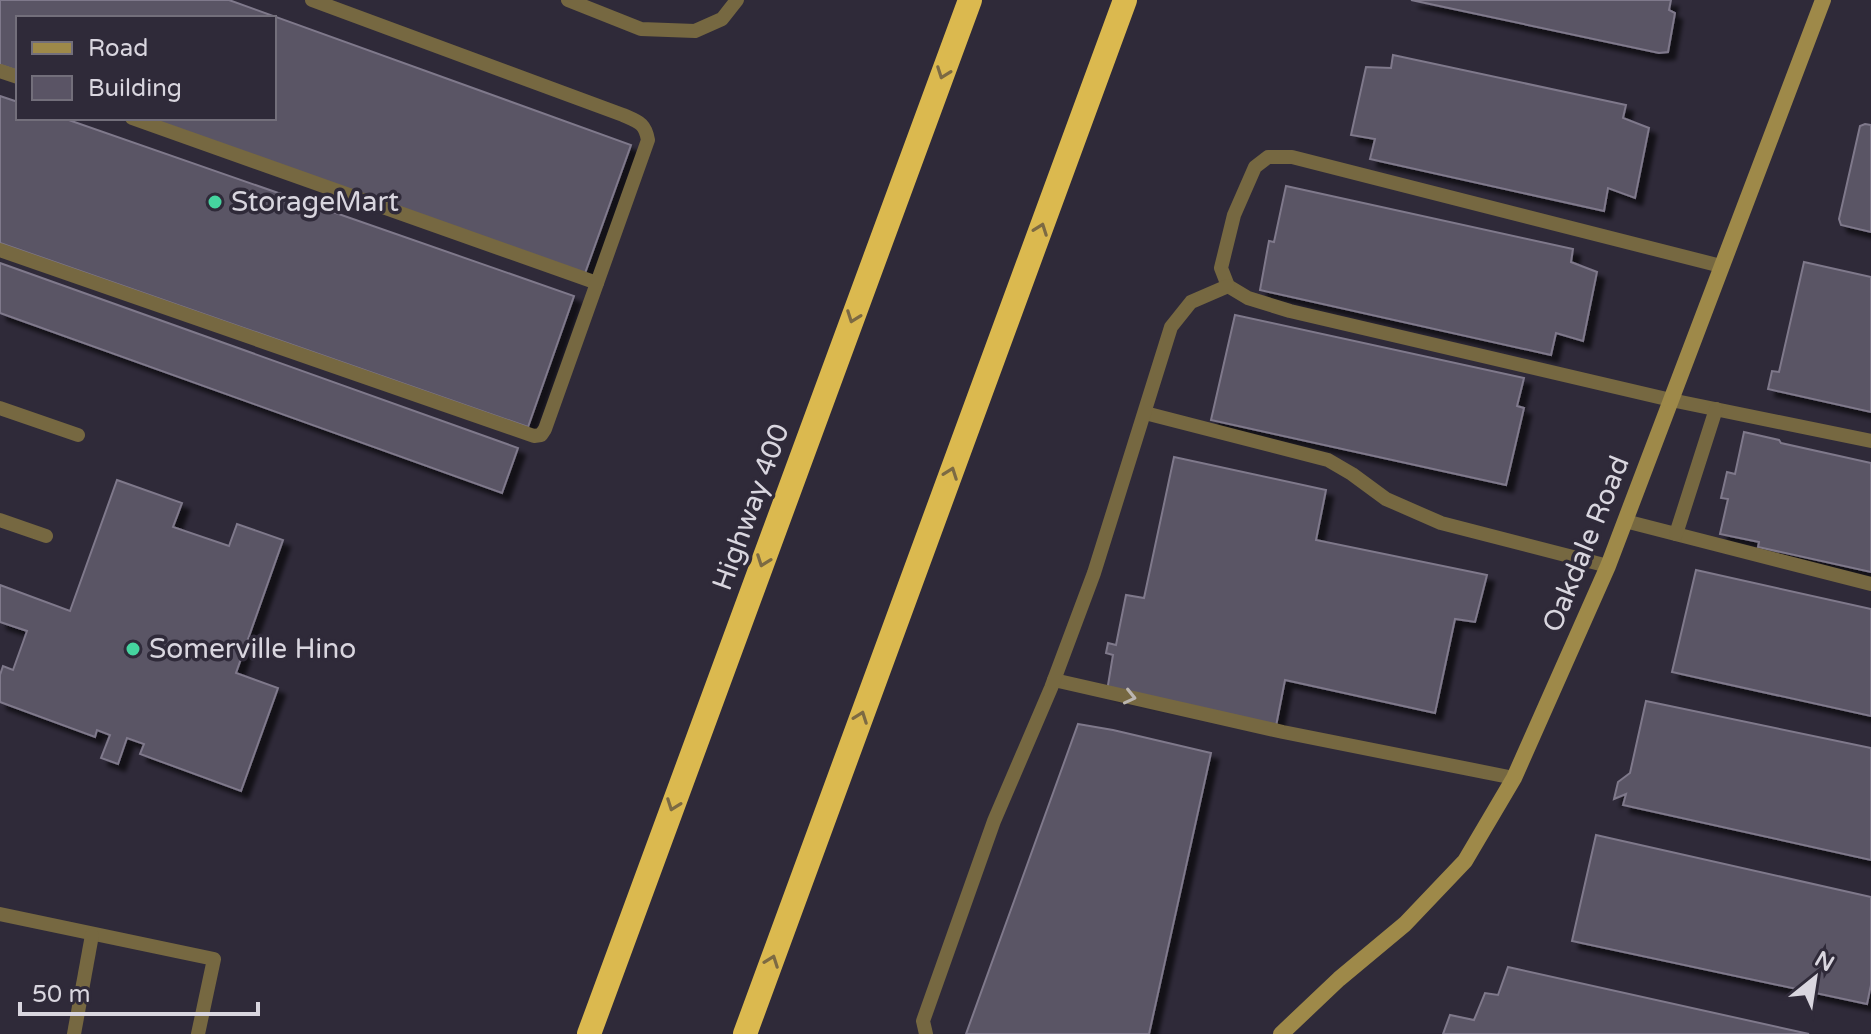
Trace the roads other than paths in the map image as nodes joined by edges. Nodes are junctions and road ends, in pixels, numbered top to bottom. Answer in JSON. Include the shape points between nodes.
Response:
{"nodes":[{"id":1,"x":312,"y":0,"type":"edge"},
{"id":2,"x":568,"y":0,"type":"edge"},
{"id":3,"x":737,"y":0,"type":"edge"},
{"id":4,"x":970,"y":0,"type":"edge"},
{"id":5,"x":1125,"y":0,"type":"edge"},
{"id":6,"x":1823,"y":0,"type":"edge"},
{"id":7,"x":138,"y":120,"type":"edge"},
{"id":8,"x":0,"y":250,"type":"edge"},
{"id":9,"x":1721,"y":266,"type":"junction"},
{"id":10,"x":597,"y":283,"type":"junction"},
{"id":11,"x":1228,"y":286,"type":"junction"},
{"id":12,"x":1671,"y":400,"type":"junction"},
{"id":13,"x":0,"y":408,"type":"edge"},
{"id":14,"x":1716,"y":409,"type":"junction"},
{"id":15,"x":1145,"y":413,"type":"junction"},
{"id":16,"x":78,"y":435,"type":"dead end"},
{"id":17,"x":1871,"y":441,"type":"edge"},
{"id":18,"x":0,"y":520,"type":"edge"},
{"id":19,"x":1625,"y":521,"type":"junction"},
{"id":20,"x":1676,"y":534,"type":"junction"},
{"id":21,"x":46,"y":536,"type":"dead end"},
{"id":22,"x":1608,"y":566,"type":"junction"},
{"id":23,"x":1871,"y":584,"type":"edge"},
{"id":24,"x":1054,"y":680,"type":"junction"},
{"id":25,"x":1514,"y":778,"type":"junction"},
{"id":26,"x":0,"y":914,"type":"edge"},
{"id":27,"x":92,"y":935,"type":"junction"},
{"id":28,"x":74,"y":1034,"type":"edge"},
{"id":29,"x":198,"y":1034,"type":"edge"},
{"id":30,"x":589,"y":1034,"type":"edge"},
{"id":31,"x":745,"y":1034,"type":"edge"},
{"id":32,"x":926,"y":1034,"type":"edge"},
{"id":33,"x":1281,"y":1034,"type":"edge"}],
"edges":[{"from":1,"to":10,"type":"lane","via":[[639,122],[648,140]]},
{"from":2,"to":3,"type":"lane","via":[[641,29],[695,31],[722,19]]},
{"from":4,"to":30,"type":"highway","name":"Highway 400","one_way":true},
{"from":31,"to":5,"type":"highway","one_way":true},
{"from":6,"to":9,"type":"street","name":"Oakdale Road"},
{"from":7,"to":10,"type":"lane"},
{"from":8,"to":10,"type":"lane","via":[[534,436],[545,429]]},
{"from":9,"to":11,"type":"lane","via":[[1292,157],[1268,157],[1255,167],[1234,215],[1221,268]]},
{"from":9,"to":12,"type":"street","name":"Oakdale Road"},
{"from":11,"to":12,"type":"lane","via":[[1290,311]]},
{"from":11,"to":15,"type":"lane","via":[[1191,302],[1171,327]]},
{"from":12,"to":14,"type":"lane"},
{"from":12,"to":19,"type":"street","name":"Oakdale Road"},
{"from":13,"to":16,"type":"lane"},
{"from":14,"to":17,"type":"lane"},
{"from":14,"to":20,"type":"lane"},
{"from":15,"to":22,"type":"lane","via":[[1328,460],[1386,499],[1441,523]]},
{"from":15,"to":24,"type":"lane"},
{"from":18,"to":21,"type":"lane"},
{"from":19,"to":20,"type":"lane"},
{"from":19,"to":22,"type":"street","name":"Oakdale Road"},
{"from":20,"to":23,"type":"lane"},
{"from":22,"to":25,"type":"street","name":"Oakdale Road"},
{"from":24,"to":25,"type":"lane","one_way":true},
{"from":24,"to":32,"type":"lane","via":[[967,892],[923,1021]]},
{"from":25,"to":33,"type":"street","name":"Oakdale Road","via":[[1465,861],[1405,924]]},
{"from":26,"to":27,"type":"lane"},
{"from":27,"to":28,"type":"lane"},
{"from":27,"to":29,"type":"lane","via":[[214,959]]}]}
